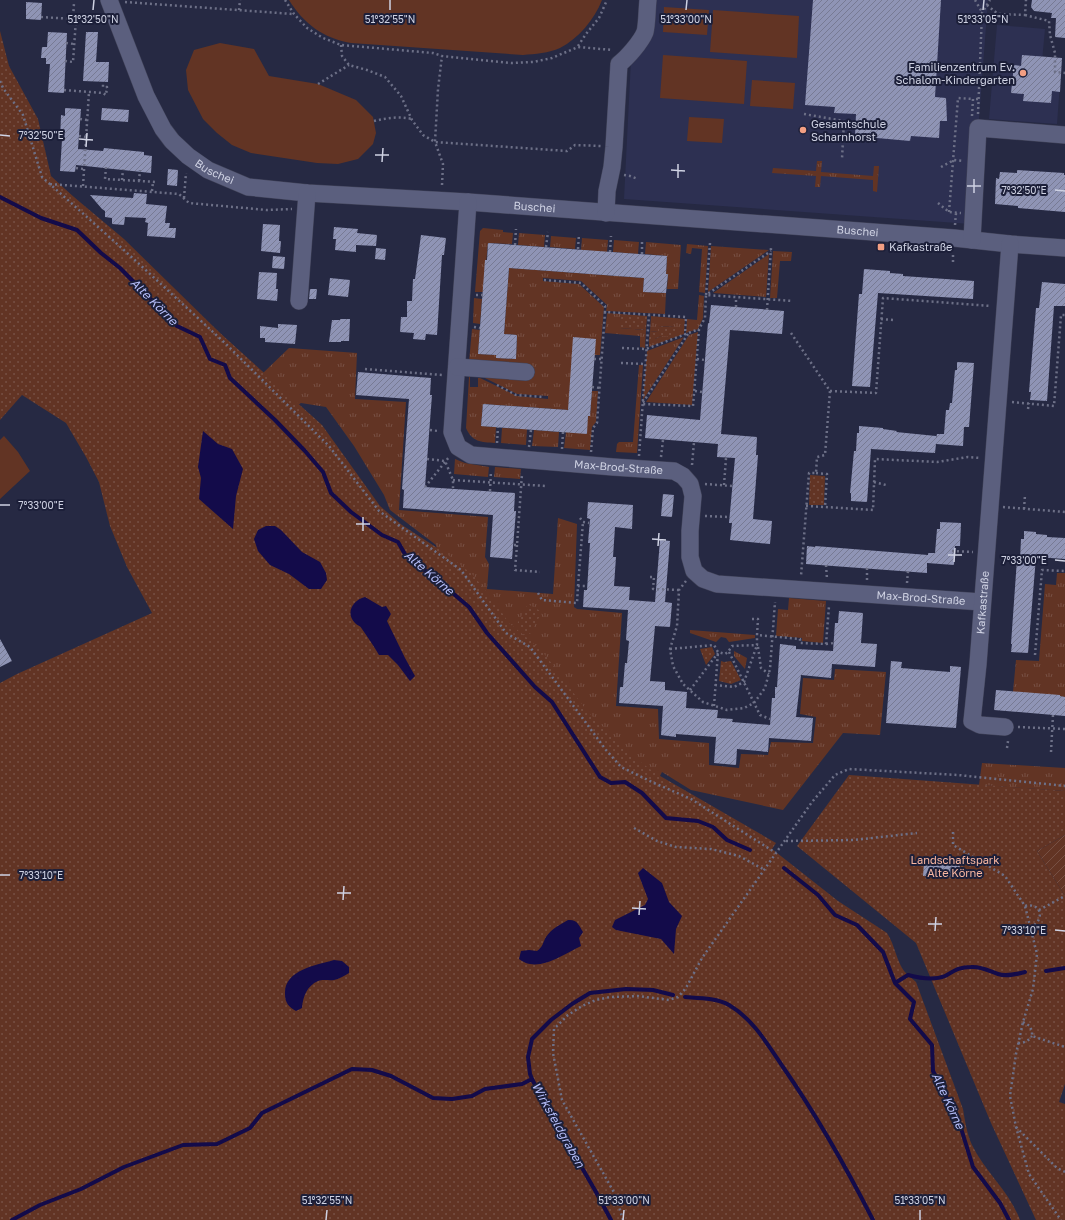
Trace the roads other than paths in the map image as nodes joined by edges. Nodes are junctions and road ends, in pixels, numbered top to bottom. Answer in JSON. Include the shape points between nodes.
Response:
{"nodes":[{"id":1,"x":648,"y":0,"type":"edge"},
{"id":2,"x":116,"y":1,"type":"edge"},
{"id":3,"x":1065,"y":135,"type":"edge"},
{"id":4,"x":307,"y":193,"type":"junction"},
{"id":5,"x":468,"y":202,"type":"junction"},
{"id":6,"x":606,"y":213,"type":"junction"},
{"id":7,"x":972,"y":240,"type":"junction"},
{"id":8,"x":1010,"y":244,"type":"junction"},
{"id":9,"x":1065,"y":248,"type":"edge"},
{"id":10,"x":299,"y":301,"type":"dead end"},
{"id":11,"x":457,"y":367,"type":"junction"},
{"id":12,"x":526,"y":372,"type":"dead end"},
{"id":13,"x":982,"y":602,"type":"junction"},
{"id":14,"x":1004,"y":727,"type":"road end"}],
"edges":[{"from":1,"to":6,"type":"street","via":[[645,32],[632,52],[619,64],[614,147]]},
{"from":2,"to":4,"type":"street","name":"Buschei","via":[[146,96],[163,129],[176,146],[208,170],[248,187]]},
{"from":3,"to":7,"type":"street","via":[[978,128]]},
{"from":4,"to":5,"type":"street","name":"Buschei"},
{"from":4,"to":10,"type":"street"},
{"from":5,"to":6,"type":"street","name":"Buschei"},
{"from":5,"to":11,"type":"street"},
{"from":6,"to":7,"type":"street","name":"Buschei"},
{"from":7,"to":8,"type":"street","name":"Buschei"},
{"from":8,"to":9,"type":"street","name":"Buschei"},
{"from":8,"to":13,"type":"street","name":"Kafkastraße"},
{"from":11,"to":12,"type":"street"},
{"from":11,"to":13,"type":"street","name":"Max-Brod-Straße","via":[[452,432],[458,447],[471,455],[492,451],[525,451],[639,459],[683,476],[690,484],[693,496],[690,557],[694,571],[703,579],[717,584],[776,588],[828,582]]},
{"from":13,"to":14,"type":"street","name":"Kafkastraße","via":[[972,721],[980,725]]}]}
